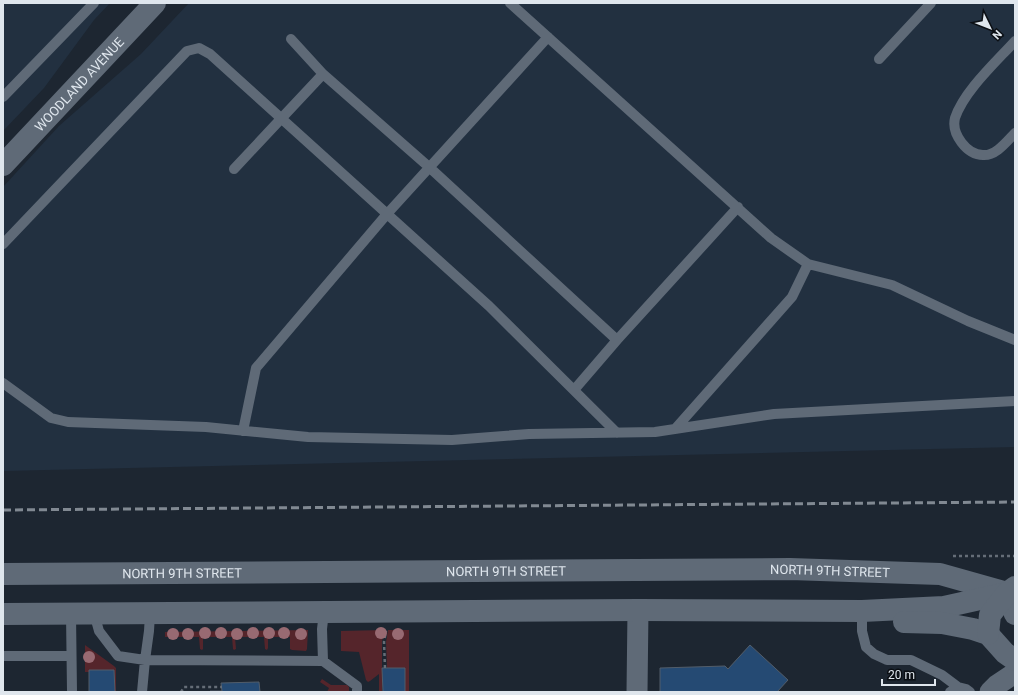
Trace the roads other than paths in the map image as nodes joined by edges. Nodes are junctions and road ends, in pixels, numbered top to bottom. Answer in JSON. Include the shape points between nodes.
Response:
{"nodes":[{"id":1,"x":94,"y":3,"type":"edge"},
{"id":2,"x":155,"y":3,"type":"edge"},
{"id":3,"x":510,"y":3,"type":"edge"},
{"id":4,"x":931,"y":3,"type":"edge"},
{"id":5,"x":548,"y":37,"type":"junction"},
{"id":6,"x":291,"y":39,"type":"dead end"},
{"id":7,"x":1015,"y":41,"type":"edge"},
{"id":8,"x":879,"y":60,"type":"dead end"},
{"id":9,"x":323,"y":74,"type":"junction"},
{"id":10,"x":3,"y":97,"type":"edge"},
{"id":11,"x":282,"y":118,"type":"junction"},
{"id":12,"x":1015,"y":133,"type":"edge"},
{"id":13,"x":3,"y":165,"type":"edge"},
{"id":14,"x":430,"y":168,"type":"junction"},
{"id":15,"x":234,"y":169,"type":"dead end"},
{"id":16,"x":738,"y":207,"type":"junction"},
{"id":17,"x":387,"y":214,"type":"junction"},
{"id":18,"x":3,"y":244,"type":"edge"},
{"id":19,"x":808,"y":264,"type":"junction"},
{"id":20,"x":617,"y":340,"type":"junction"},
{"id":21,"x":1015,"y":340,"type":"edge"},
{"id":22,"x":3,"y":383,"type":"edge"},
{"id":23,"x":574,"y":390,"type":"junction"},
{"id":24,"x":1015,"y":401,"type":"edge"},
{"id":25,"x":675,"y":429,"type":"junction"},
{"id":26,"x":243,"y":430,"type":"junction"},
{"id":27,"x":617,"y":432,"type":"junction"},
{"id":28,"x":3,"y":574,"type":"edge"},
{"id":29,"x":1012,"y":592,"type":"edge"},
{"id":30,"x":638,"y":610,"type":"junction"},
{"id":31,"x":862,"y":611,"type":"junction"},
{"id":32,"x":324,"y":612,"type":"junction"},
{"id":33,"x":3,"y":614,"type":"edge"},
{"id":34,"x":71,"y":614,"type":"junction"},
{"id":35,"x":94,"y":614,"type":"junction"},
{"id":36,"x":150,"y":614,"type":"junction"},
{"id":37,"x":1015,"y":614,"type":"edge"},
{"id":38,"x":988,"y":634,"type":"junction"},
{"id":39,"x":3,"y":656,"type":"edge"},
{"id":40,"x":71,"y":656,"type":"junction"},
{"id":41,"x":145,"y":660,"type":"junction"},
{"id":42,"x":1015,"y":660,"type":"edge"},
{"id":43,"x":323,"y":661,"type":"junction"},
{"id":44,"x":1015,"y":673,"type":"edge"},
{"id":45,"x":954,"y":689,"type":"edge"},
{"id":46,"x":72,"y":692,"type":"edge"},
{"id":47,"x":142,"y":692,"type":"edge"},
{"id":48,"x":357,"y":692,"type":"edge"},
{"id":49,"x":637,"y":692,"type":"edge"},
{"id":50,"x":970,"y":692,"type":"edge"},
{"id":51,"x":990,"y":692,"type":"edge"}],
"edges":[{"from":1,"to":10,"type":"lane"},
{"from":2,"to":13,"type":"street","name":"WOODLAND AVENUE"},
{"from":3,"to":5,"type":"lane"},
{"from":4,"to":8,"type":"lane"},
{"from":5,"to":14,"type":"lane"},
{"from":5,"to":16,"type":"lane"},
{"from":6,"to":9,"type":"lane"},
{"from":7,"to":12,"type":"lane","via":[[972,87],[955,120],[955,132],[971,152],[984,155],[997,151]]},
{"from":9,"to":11,"type":"lane"},
{"from":9,"to":14,"type":"lane"},
{"from":11,"to":15,"type":"lane"},
{"from":11,"to":17,"type":"lane"},
{"from":11,"to":18,"type":"lane","via":[[210,54],[199,48],[187,51]]},
{"from":14,"to":17,"type":"lane"},
{"from":14,"to":20,"type":"lane"},
{"from":16,"to":19,"type":"lane","via":[[771,238]]},
{"from":16,"to":20,"type":"lane"},
{"from":17,"to":23,"type":"lane","via":[[488,306]]},
{"from":17,"to":26,"type":"lane","via":[[256,368]]},
{"from":19,"to":21,"type":"lane","via":[[892,285]]},
{"from":19,"to":25,"type":"lane","via":[[792,297]]},
{"from":20,"to":23,"type":"lane"},
{"from":22,"to":26,"type":"lane","via":[[51,418],[68,422]]},
{"from":23,"to":27,"type":"lane"},
{"from":24,"to":25,"type":"lane","via":[[774,414]]},
{"from":25,"to":27,"type":"lane"},
{"from":26,"to":27,"type":"lane","via":[[308,437],[452,440],[529,434]]},
{"from":28,"to":29,"type":"street","name":"NORTH 9TH STREET","via":[[790,569],[940,574]]},
{"from":29,"to":31,"type":"street","via":[[944,607]]},
{"from":29,"to":37,"type":"street"},
{"from":29,"to":38,"type":"street","via":[[990,615]]},
{"from":30,"to":31,"type":"street"},
{"from":30,"to":32,"type":"street"},
{"from":30,"to":49,"type":"street"},
{"from":31,"to":38,"type":"street","via":[[891,621],[942,623]]},
{"from":31,"to":45,"type":"lane","via":[[862,631],[866,647],[874,654],[887,660],[911,660],[942,675]]},
{"from":32,"to":36,"type":"street"},
{"from":32,"to":43,"type":"lane"},
{"from":33,"to":34,"type":"street"},
{"from":34,"to":35,"type":"street"},
{"from":34,"to":40,"type":"lane"},
{"from":35,"to":36,"type":"street"},
{"from":35,"to":41,"type":"lane","via":[[98,631],[118,656]]},
{"from":36,"to":41,"type":"lane"},
{"from":38,"to":42,"type":"street"},
{"from":39,"to":40,"type":"lane"},
{"from":40,"to":46,"type":"lane"},
{"from":41,"to":43,"type":"lane"},
{"from":41,"to":47,"type":"lane"},
{"from":43,"to":48,"type":"lane","via":[[358,686]]},
{"from":44,"to":51,"type":"street"},
{"from":45,"to":50,"type":"lane","via":[[966,689]]}]}
